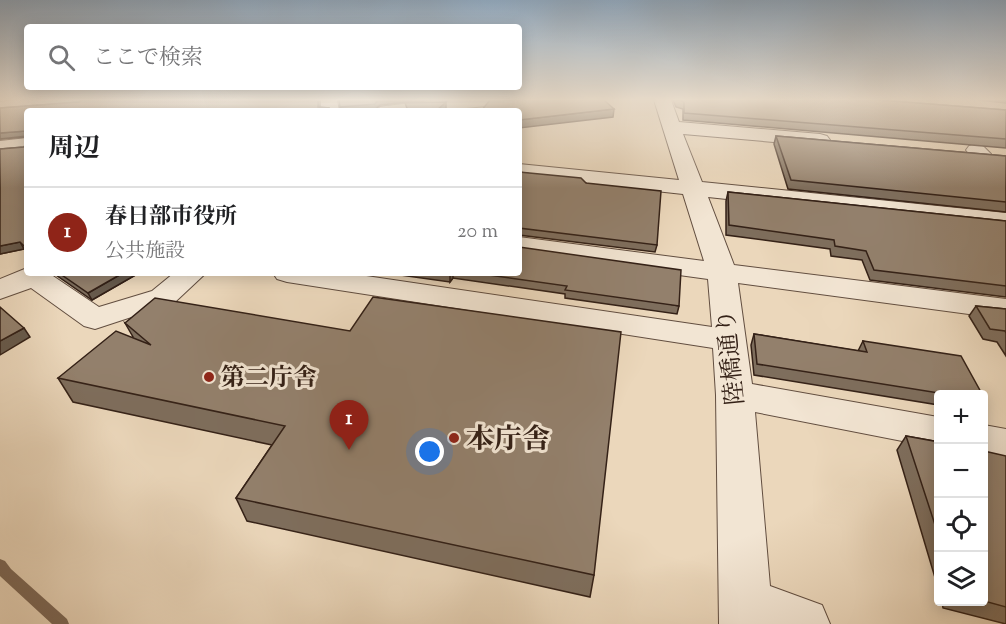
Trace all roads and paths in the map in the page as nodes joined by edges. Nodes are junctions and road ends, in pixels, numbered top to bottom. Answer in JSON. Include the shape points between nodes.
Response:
{"nodes":[{"id":1,"x":672,"y":129,"type":"edge"},
{"id":2,"x":759,"y":129,"type":"edge"},
{"id":3,"x":838,"y":142,"type":"edge"},
{"id":4,"x":522,"y":170,"type":"edge"},
{"id":5,"x":693,"y":188,"type":"junction"},
{"id":6,"x":1006,"y":221,"type":"edge"},
{"id":7,"x":522,"y":245,"type":"edge"},
{"id":8,"x":722,"y":271,"type":"junction"},
{"id":9,"x":32,"y":276,"type":"edge"},
{"id":10,"x":40,"y":276,"type":"edge"},
{"id":11,"x":188,"y":276,"type":"edge"},
{"id":12,"x":307,"y":276,"type":"edge"},
{"id":13,"x":0,"y":290,"type":"edge"},
{"id":14,"x":1006,"y":309,"type":"edge"},
{"id":15,"x":729,"y":340,"type":"junction"},
{"id":16,"x":735,"y":395,"type":"junction"},
{"id":17,"x":934,"y":431,"type":"edge"},
{"id":18,"x":988,"y":442,"type":"edge"},
{"id":19,"x":1006,"y":445,"type":"edge"},
{"id":20,"x":745,"y":614,"type":"edge"},
{"id":21,"x":803,"y":624,"type":"edge"}],
"edges":[{"from":1,"to":5,"type":"street","name":"陸橋通り"},
{"from":2,"to":3,"type":"street"},
{"from":4,"to":5,"type":"street"},
{"from":5,"to":6,"type":"street"},
{"from":5,"to":8,"type":"street","name":"陸橋通り"},
{"from":7,"to":8,"type":"street"},
{"from":8,"to":14,"type":"street"},
{"from":8,"to":15,"type":"street","name":"陸橋通り"},
{"from":9,"to":13,"type":"street"},
{"from":10,"to":11,"type":"street","via":[[95,320],[163,297]]},
{"from":12,"to":15,"type":"street"},
{"from":15,"to":16,"type":"street","name":"陸橋通り"},
{"from":16,"to":17,"type":"street"},
{"from":16,"to":20,"type":"street","name":"陸橋通り"},
{"from":18,"to":19,"type":"street"},
{"from":20,"to":21,"type":"street"}]}
